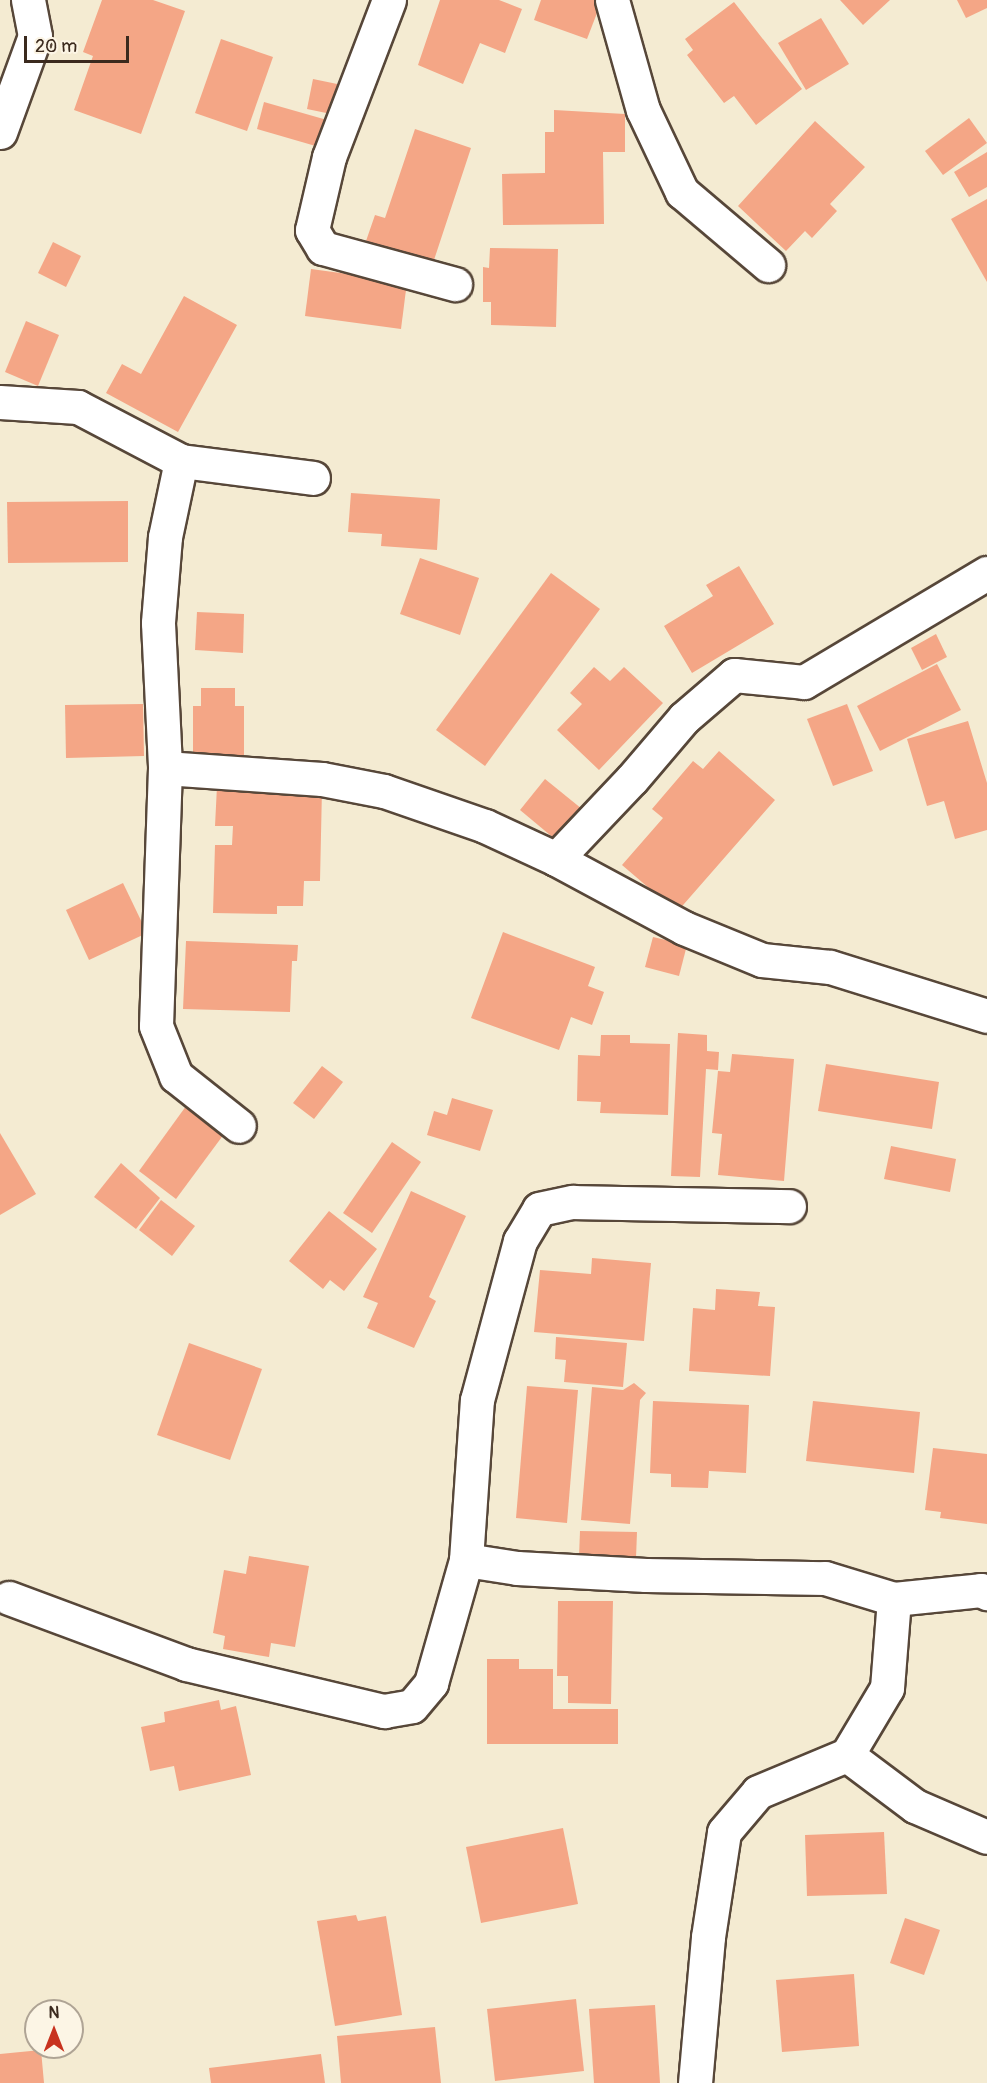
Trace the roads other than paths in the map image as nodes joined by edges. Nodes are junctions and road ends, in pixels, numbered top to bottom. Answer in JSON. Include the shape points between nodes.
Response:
{"nodes":[{"id":1,"x":28,"y":0,"type":"edge"},
{"id":2,"x":389,"y":0,"type":"edge"},
{"id":3,"x":612,"y":0,"type":"edge"},
{"id":4,"x":0,"y":132,"type":"edge"},
{"id":5,"x":768,"y":265,"type":"dead end"},
{"id":6,"x":455,"y":284,"type":"dead end"},
{"id":7,"x":0,"y":402,"type":"edge"},
{"id":8,"x":181,"y":461,"type":"junction"},
{"id":9,"x":313,"y":478,"type":"dead end"},
{"id":10,"x":987,"y":573,"type":"edge"},
{"id":11,"x":165,"y":768,"type":"junction"},
{"id":12,"x":556,"y":859,"type":"junction"},
{"id":13,"x":987,"y":1016,"type":"edge"},
{"id":14,"x":239,"y":1126,"type":"dead end"},
{"id":15,"x":789,"y":1206,"type":"dead end"},
{"id":16,"x":466,"y":1560,"type":"junction"},
{"id":17,"x":987,"y":1593,"type":"edge"},
{"id":18,"x":9,"y":1598,"type":"dead end"},
{"id":19,"x":894,"y":1599,"type":"junction"},
{"id":20,"x":847,"y":1755,"type":"junction"},
{"id":21,"x":987,"y":1836,"type":"edge"},
{"id":22,"x":695,"y":2083,"type":"edge"}],
"edges":[{"from":1,"to":4,"type":"street","via":[[35,36]]},
{"from":2,"to":6,"type":"street","via":[[329,157],[312,230],[323,248]]},
{"from":3,"to":5,"type":"street","via":[[643,110],[682,192]]},
{"from":7,"to":8,"type":"street","via":[[78,407]]},
{"from":8,"to":9,"type":"street"},
{"from":8,"to":11,"type":"street","via":[[165,537],[158,623]]},
{"from":10,"to":12,"type":"street","via":[[804,682],[734,675],[684,718]]},
{"from":11,"to":12,"type":"street","via":[[322,779],[384,791],[485,826]]},
{"from":11,"to":14,"type":"street","via":[[156,1026],[176,1076]]},
{"from":12,"to":13,"type":"street","via":[[675,924],[762,960],[830,967]]},
{"from":15,"to":16,"type":"street","via":[[573,1202],[539,1209],[520,1241],[477,1400]]},
{"from":16,"to":18,"type":"street","via":[[431,1683],[412,1706],[384,1711],[186,1664]]},
{"from":16,"to":19,"type":"street","via":[[517,1568],[623,1574],[825,1578]]},
{"from":17,"to":19,"type":"street","via":[[981,1590]]},
{"from":19,"to":20,"type":"street","via":[[887,1688]]},
{"from":20,"to":21,"type":"street","via":[[915,1806]]},
{"from":20,"to":22,"type":"street","via":[[758,1792],[724,1832],[708,1937]]}]}
